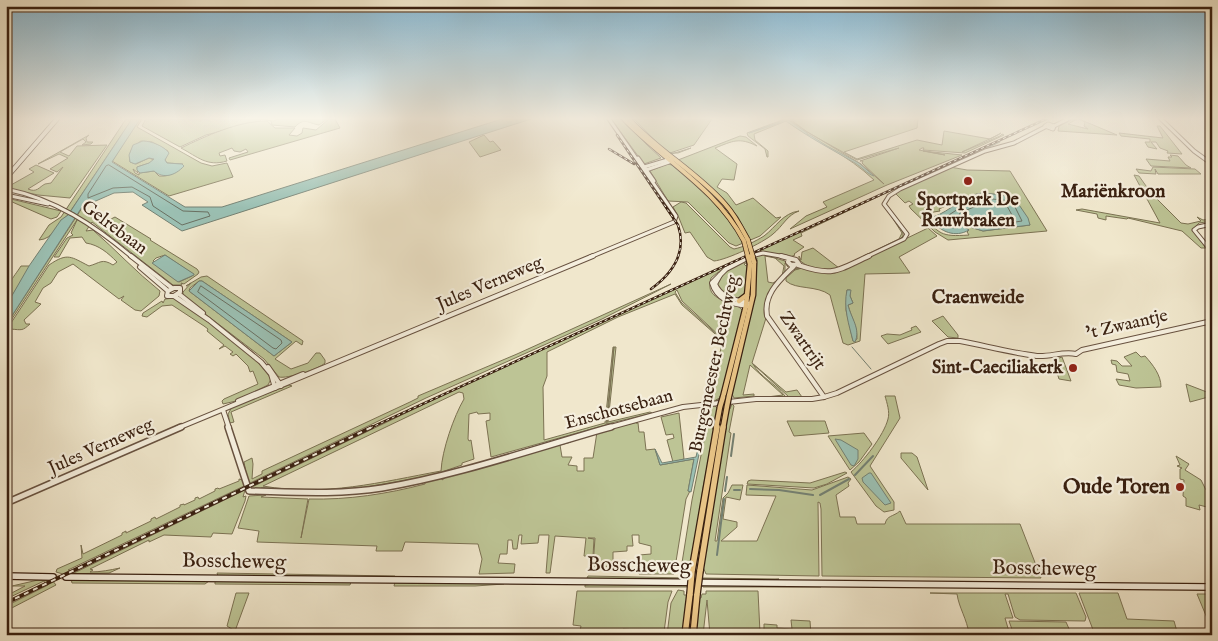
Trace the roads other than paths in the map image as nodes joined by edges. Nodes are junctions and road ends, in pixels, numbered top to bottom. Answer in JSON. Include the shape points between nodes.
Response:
{"nodes":[{"id":1,"x":30,"y":149,"type":"edge"},
{"id":2,"x":630,"y":149,"type":"edge"},
{"id":3,"x":656,"y":149,"type":"edge"},
{"id":4,"x":658,"y":149,"type":"edge"},
{"id":5,"x":995,"y":149,"type":"edge"},
{"id":6,"x":1192,"y":149,"type":"edge"},
{"id":7,"x":670,"y":160,"type":"junction"},
{"id":8,"x":1212,"y":164,"type":"edge"},
{"id":9,"x":644,"y":169,"type":"junction"},
{"id":10,"x":6,"y":176,"type":"edge"},
{"id":11,"x":6,"y":189,"type":"edge"},
{"id":12,"x":6,"y":195,"type":"edge"},
{"id":13,"x":60,"y":208,"type":"junction"},
{"id":14,"x":1212,"y":224,"type":"edge"},
{"id":15,"x":904,"y":230,"type":"joint"},
{"id":16,"x":1212,"y":252,"type":"edge"},
{"id":17,"x":789,"y":262,"type":"junction"},
{"id":18,"x":752,"y":263,"type":"junction"},
{"id":19,"x":797,"y":265,"type":"junction"},
{"id":20,"x":787,"y":274,"type":"junction"},
{"id":21,"x":170,"y":290,"type":"junction"},
{"id":22,"x":748,"y":294,"type":"junction"},
{"id":23,"x":176,"y":295,"type":"junction"},
{"id":24,"x":739,"y":301,"type":"junction"},
{"id":25,"x":748,"y":305,"type":"junction"},
{"id":26,"x":1212,"y":321,"type":"edge"},
{"id":27,"x":1076,"y":354,"type":"joint"},
{"id":28,"x":278,"y":385,"type":"junction"},
{"id":29,"x":824,"y":398,"type":"junction"},
{"id":30,"x":724,"y":407,"type":"junction"},
{"id":31,"x":223,"y":410,"type":"junction"},
{"id":32,"x":207,"y":416,"type":"junction"},
{"id":33,"x":6,"y":504,"type":"edge"},
{"id":34,"x":6,"y":576,"type":"edge"},
{"id":35,"x":53,"y":576,"type":"tunnel mouth"},
{"id":36,"x":66,"y":577,"type":"tunnel mouth"},
{"id":37,"x":1212,"y":587,"type":"edge"},
{"id":38,"x":685,"y":635,"type":"edge"},
{"id":39,"x":693,"y":635,"type":"edge"}],
"edges":[{"from":1,"to":10,"type":"main road"},
{"from":2,"to":9,"type":"street"},
{"from":3,"to":7,"type":"main road","name":"Burgemeester Bechtweg"},
{"from":4,"to":7,"type":"main road","name":"Burgemeester Bechtweg"},
{"from":5,"to":15,"type":"street","via":[[900,188],[887,200],[887,208]]},
{"from":6,"to":8,"type":"street"},
{"from":7,"to":9,"type":"street"},
{"from":7,"to":18,"type":"main road","name":"Burgemeester Bechtweg","bridge":true,"via":[[698,178],[726,204],[742,227]]},
{"from":9,"to":28,"type":"street","name":"Jules Verneweg","via":[[676,216],[675,221]]},
{"from":11,"to":13,"type":"street","name":"Gelrebaan"},
{"from":12,"to":13,"type":"street","name":"Gelrebaan"},
{"from":13,"to":21,"type":"street","name":"Gelrebaan","via":[[92,226]]},
{"from":14,"to":16,"type":"street","via":[[1198,230],[1200,238]]},
{"from":15,"to":19,"type":"street","via":[[907,236],[902,240],[838,271],[822,272]]},
{"from":17,"to":19,"type":"street"},
{"from":17,"to":19,"type":"street","via":[[796,259]]},
{"from":17,"to":20,"type":"street"},
{"from":17,"to":24,"type":"street","via":[[770,254],[758,254],[720,274],[716,281],[717,290],[727,298]]},
{"from":17,"to":25,"type":"street","via":[[757,253],[716,276],[712,284],[716,294],[726,301]]},
{"from":18,"to":22,"type":"main road","name":"Burgemeester Bechtweg"},
{"from":18,"to":25,"type":"main road","name":"Burgemeester Bechtweg","via":[[755,283]]},
{"from":19,"to":20,"type":"street","name":"Zwartrijt"},
{"from":20,"to":29,"type":"street","name":"Zwartrijt","via":[[771,290],[767,316]]},
{"from":21,"to":23,"type":"street","via":[[167,296]]},
{"from":21,"to":23,"type":"street","via":[[180,288]]},
{"from":22,"to":24,"type":"main road"},
{"from":22,"to":25,"type":"main road","name":"Burgemeester Bechtweg"},
{"from":23,"to":28,"type":"street","via":[[256,358]]},
{"from":24,"to":25,"type":"street"},
{"from":25,"to":30,"type":"main road","name":"Burgemeester Bechtweg","bridge":true},
{"from":25,"to":30,"type":"main road","name":"Burgemeester Bechtweg","bridge":true,"via":[[723,397]]},
{"from":26,"to":27,"type":"street","name":"'t Zwaantje"},
{"from":27,"to":29,"type":"street","name":"Enschotsebaan","via":[[1066,352],[1038,356],[947,341]]},
{"from":28,"to":31,"type":"street","name":"Jules Verneweg"},
{"from":28,"to":32,"type":"street","name":"Jules Verneweg"},
{"from":29,"to":31,"type":"street","name":"Enschotsebaan","via":[[756,399],[684,407],[426,479],[329,493],[249,491]]},
{"from":30,"to":38,"type":"main road","name":"Burgemeester Bechtweg","bridge":true,"via":[[692,571]]},
{"from":30,"to":39,"type":"main road","name":"Burgemeester Bechtweg","bridge":true},
{"from":31,"to":32,"type":"street","name":"Jules Verneweg"},
{"from":32,"to":33,"type":"street","name":"Jules Verneweg"},
{"from":34,"to":35,"type":"main road"},
{"from":36,"to":37,"type":"main road","name":"Bosscheweg"}]}
